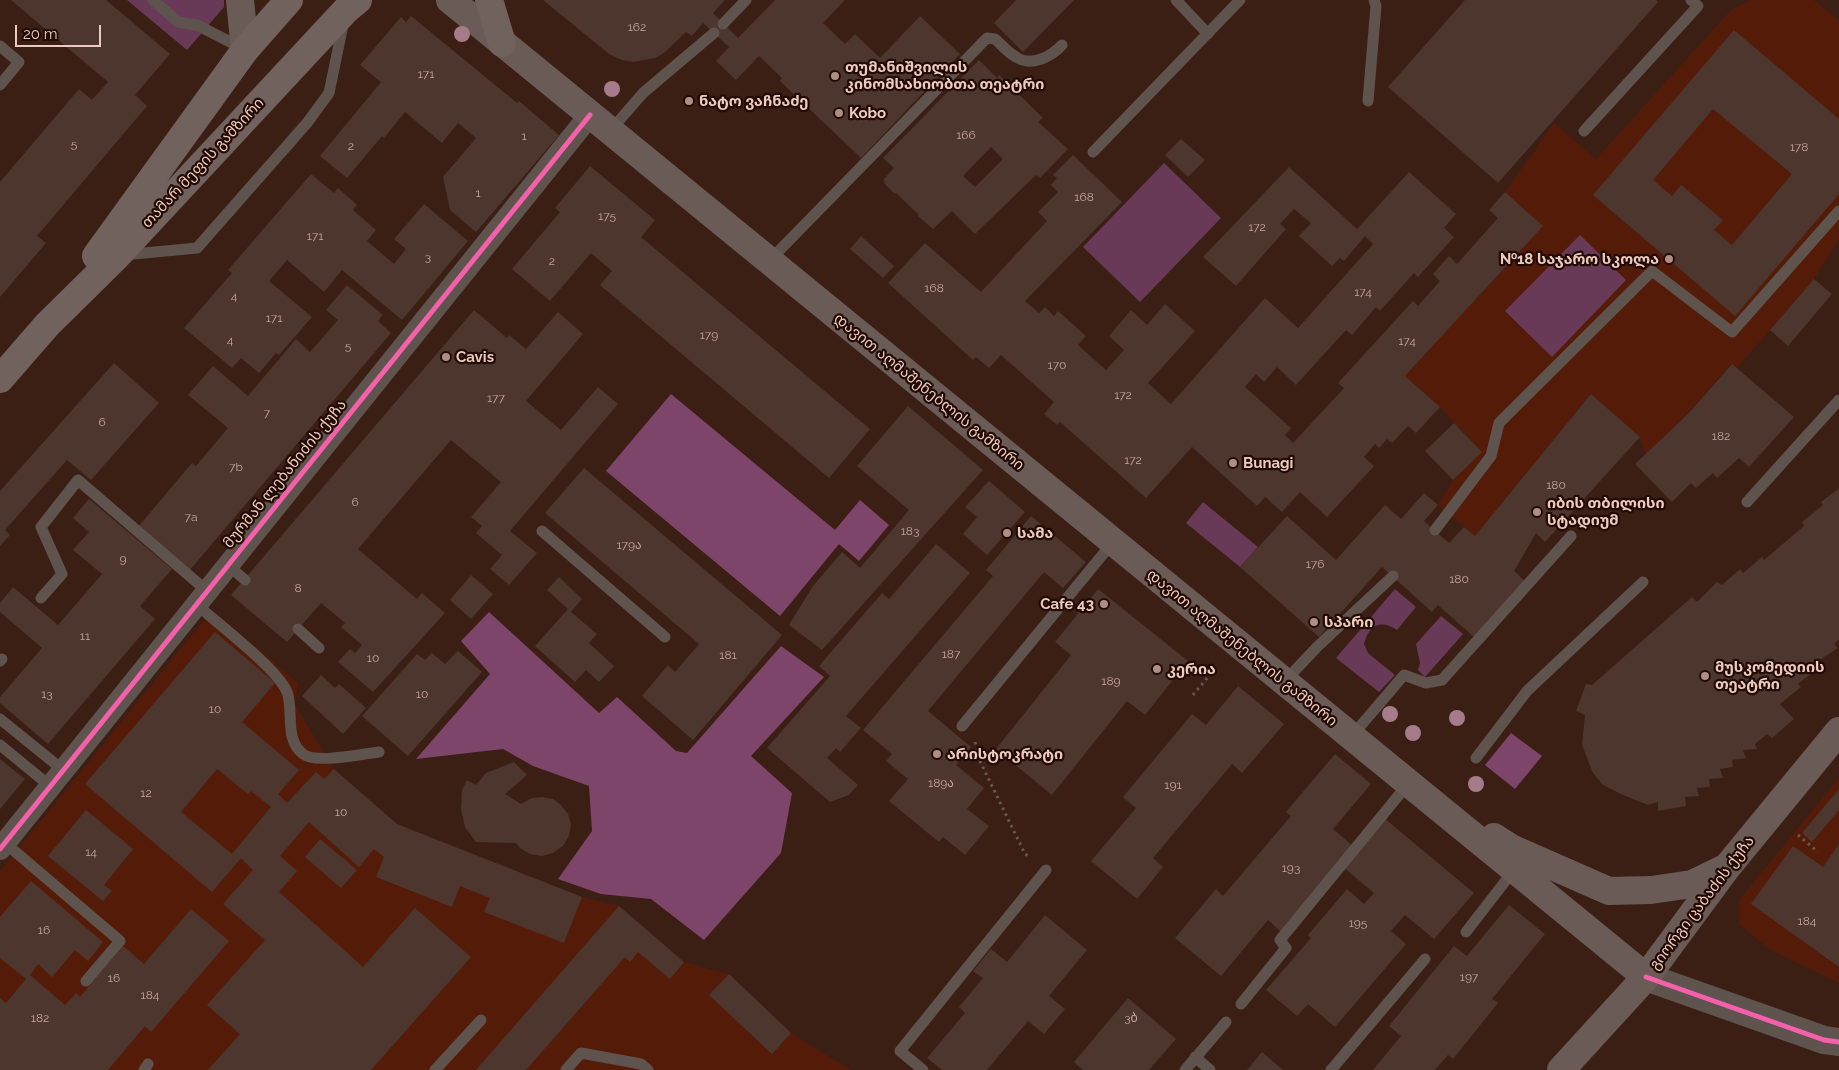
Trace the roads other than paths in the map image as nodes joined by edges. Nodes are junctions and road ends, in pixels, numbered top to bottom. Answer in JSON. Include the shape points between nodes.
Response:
{"nodes":[{"id":1,"x":153,"y":0,"type":"edge"},
{"id":2,"x":240,"y":0,"type":"edge"},
{"id":3,"x":290,"y":0,"type":"edge"},
{"id":4,"x":450,"y":0,"type":"edge"},
{"id":5,"x":489,"y":0,"type":"edge"},
{"id":6,"x":746,"y":0,"type":"edge"},
{"id":7,"x":1176,"y":0,"type":"edge"},
{"id":8,"x":1240,"y":0,"type":"edge"},
{"id":9,"x":1374,"y":0,"type":"edge"},
{"id":10,"x":1691,"y":0,"type":"edge"},
{"id":11,"x":352,"y":5,"type":"edge"},
{"id":12,"x":723,"y":24,"type":"dead end"},
{"id":13,"x":714,"y":33,"type":"dead end"},
{"id":14,"x":1208,"y":34,"type":"junction"},
{"id":15,"x":502,"y":43,"type":"junction"},
{"id":16,"x":1062,"y":45,"type":"dead end"},
{"id":17,"x":0,"y":46,"type":"edge"},
{"id":18,"x":245,"y":50,"type":"junction"},
{"id":19,"x":0,"y":85,"type":"edge"},
{"id":20,"x":1368,"y":101,"type":"dead end"},
{"id":21,"x":600,"y":123,"type":"junction"},
{"id":22,"x":1584,"y":131,"type":"dead end"},
{"id":23,"x":1093,"y":152,"type":"dead end"},
{"id":24,"x":1839,"y":211,"type":"edge"},
{"id":25,"x":117,"y":256,"type":"junction"},
{"id":26,"x":769,"y":261,"type":"junction"},
{"id":27,"x":47,"y":325,"type":"junction"},
{"id":28,"x":0,"y":379,"type":"edge"},
{"id":29,"x":1839,"y":400,"type":"edge"},
{"id":30,"x":1747,"y":502,"type":"dead end"},
{"id":31,"x":1435,"y":530,"type":"dead end"},
{"id":32,"x":542,"y":531,"type":"dead end"},
{"id":33,"x":1570,"y":536,"type":"dead end"},
{"id":34,"x":1113,"y":542,"type":"junction"},
{"id":35,"x":228,"y":565,"type":"junction"},
{"id":36,"x":1393,"y":576,"type":"dead end"},
{"id":37,"x":245,"y":580,"type":"dead end"},
{"id":38,"x":1644,"y":582,"type":"dead end"},
{"id":39,"x":41,"y":598,"type":"dead end"},
{"id":40,"x":202,"y":598,"type":"junction"},
{"id":41,"x":298,"y":629,"type":"dead end"},
{"id":42,"x":665,"y":636,"type":"dead end"},
{"id":43,"x":319,"y":648,"type":"dead end"},
{"id":44,"x":1284,"y":682,"type":"junction"},
{"id":45,"x":0,"y":718,"type":"edge"},
{"id":46,"x":962,"y":726,"type":"road end"},
{"id":47,"x":1839,"y":731,"type":"edge"},
{"id":48,"x":1351,"y":737,"type":"junction"},
{"id":49,"x":0,"y":745,"type":"edge"},
{"id":50,"x":379,"y":752,"type":"dead end"},
{"id":51,"x":1476,"y":758,"type":"dead end"},
{"id":52,"x":57,"y":778,"type":"junction"},
{"id":53,"x":1408,"y":784,"type":"junction"},
{"id":54,"x":2,"y":846,"type":"edge"},
{"id":55,"x":1728,"y":866,"type":"junction"},
{"id":56,"x":1046,"y":870,"type":"road end"},
{"id":57,"x":1514,"y":870,"type":"junction"},
{"id":58,"x":1466,"y":932,"type":"dead end"},
{"id":59,"x":1425,"y":959,"type":"dead end"},
{"id":60,"x":1646,"y":977,"type":"junction"},
{"id":61,"x":86,"y":981,"type":"dead end"},
{"id":62,"x":1241,"y":1004,"type":"dead end"},
{"id":63,"x":481,"y":1020,"type":"dead end"},
{"id":64,"x":1226,"y":1022,"type":"dead end"},
{"id":65,"x":1839,"y":1042,"type":"edge"},
{"id":66,"x":1196,"y":1057,"type":"junction"},
{"id":67,"x":435,"y":1070,"type":"edge"},
{"id":68,"x":566,"y":1070,"type":"edge"},
{"id":69,"x":648,"y":1070,"type":"edge"},
{"id":70,"x":924,"y":1070,"type":"edge"},
{"id":71,"x":1184,"y":1070,"type":"edge"},
{"id":72,"x":1210,"y":1070,"type":"edge"},
{"id":73,"x":1331,"y":1070,"type":"edge"},
{"id":74,"x":1561,"y":1070,"type":"edge"}],
"edges":[{"from":1,"to":18,"type":"lane","via":[[178,22],[197,24]]},
{"from":2,"to":18,"type":"main road"},
{"from":3,"to":18,"type":"main road","name":"თამარ მეფის გამზირი"},
{"from":4,"to":15,"type":"main road","name":"დავით აღმაშენებლის გამზირი"},
{"from":5,"to":15,"type":"main road"},
{"from":6,"to":12,"type":"lane"},
{"from":7,"to":14,"type":"lane"},
{"from":8,"to":14,"type":"lane"},
{"from":9,"to":20,"type":"lane"},
{"from":10,"to":22,"type":"lane","via":[[1698,6]]},
{"from":11,"to":25,"type":"main road","name":"თამარ მეფის გამზირი"},
{"from":11,"to":25,"type":"lane","via":[[329,93],[307,123],[197,248]]},
{"from":13,"to":21,"type":"lane","via":[[643,93]]},
{"from":14,"to":23,"type":"lane"},
{"from":15,"to":21,"type":"main road","name":"დავით აღმაშენებლის გამზირი"},
{"from":16,"to":26,"type":"lane","via":[[1056,52],[1032,61],[1016,58],[995,38],[987,38]]},
{"from":17,"to":19,"type":"lane","via":[[19,62]]},
{"from":18,"to":27,"type":"main road","name":"თამარ მეფის გამზირი"},
{"from":21,"to":26,"type":"main road","name":"დავით აღმაშენებლის გამზირი"},
{"from":21,"to":35,"type":"street","name":"მურმან ლებანიძის ქუჩა"},
{"from":24,"to":31,"type":"lane","via":[[1732,332],[1652,272],[1499,423],[1492,456]]},
{"from":25,"to":27,"type":"main road","name":"თამარ მეფის გამზირი"},
{"from":26,"to":34,"type":"main road","name":"დავით აღმაშენებლის გამზირი"},
{"from":27,"to":28,"type":"main road","name":"თამარ მეფის გამზირი"},
{"from":29,"to":30,"type":"lane"},
{"from":32,"to":42,"type":"lane"},
{"from":33,"to":48,"type":"lane","via":[[1442,680],[1426,683],[1404,675]]},
{"from":34,"to":44,"type":"main road","name":"დავით აღმაშენებლის გამზირი"},
{"from":34,"to":46,"type":"lane"},
{"from":35,"to":37,"type":"lane"},
{"from":35,"to":40,"type":"street","name":"მურმან ლებანიძის ქუჩა"},
{"from":36,"to":44,"type":"lane"},
{"from":38,"to":51,"type":"lane","via":[[1527,690]]},
{"from":39,"to":40,"type":"lane","via":[[62,574],[41,527],[78,480]]},
{"from":40,"to":50,"type":"lane","via":[[271,670],[286,692],[293,740],[304,755],[325,759]]},
{"from":40,"to":52,"type":"street","name":"მურმან ლებანიძის ქუჩა"},
{"from":41,"to":43,"type":"lane"},
{"from":44,"to":48,"type":"main road","name":"დავით აღმაშენებლის გამზირი"},
{"from":45,"to":52,"type":"lane"},
{"from":47,"to":55,"type":"main road","name":"გიორგი ცაბაძის ქუჩა"},
{"from":48,"to":53,"type":"main road","name":"დავით აღმაშენებლის გამზირი"},
{"from":49,"to":52,"type":"lane"},
{"from":52,"to":54,"type":"street","name":"მურმან ლებანიძის ქუჩა"},
{"from":53,"to":55,"type":"main road","name":"დავით აღმაშენებლის გამზირი","via":[[1511,848],[1609,891],[1651,890],[1692,884]]},
{"from":53,"to":57,"type":"main road","name":"დავით აღმაშენებლის გამზირი"},
{"from":53,"to":62,"type":"lane","via":[[1280,940],[1286,948]]},
{"from":54,"to":61,"type":"lane","via":[[120,941]]},
{"from":55,"to":60,"type":"main road","name":"გიორგი ცაბაძის ქუჩა"},
{"from":56,"to":70,"type":"lane","via":[[900,1051]]},
{"from":57,"to":58,"type":"lane"},
{"from":57,"to":60,"type":"main road","name":"დავით აღმაშენებლის გამზირი"},
{"from":59,"to":73,"type":"lane"},
{"from":60,"to":65,"type":"street","via":[[1824,1040]]},
{"from":60,"to":74,"type":"main road","name":"გიორგი ცაბაძის ქუჩა"},
{"from":63,"to":67,"type":"lane"},
{"from":64,"to":66,"type":"lane"},
{"from":66,"to":71,"type":"lane"},
{"from":66,"to":72,"type":"lane"},
{"from":68,"to":69,"type":"lane","via":[[580,1053],[641,1064]]}]}
